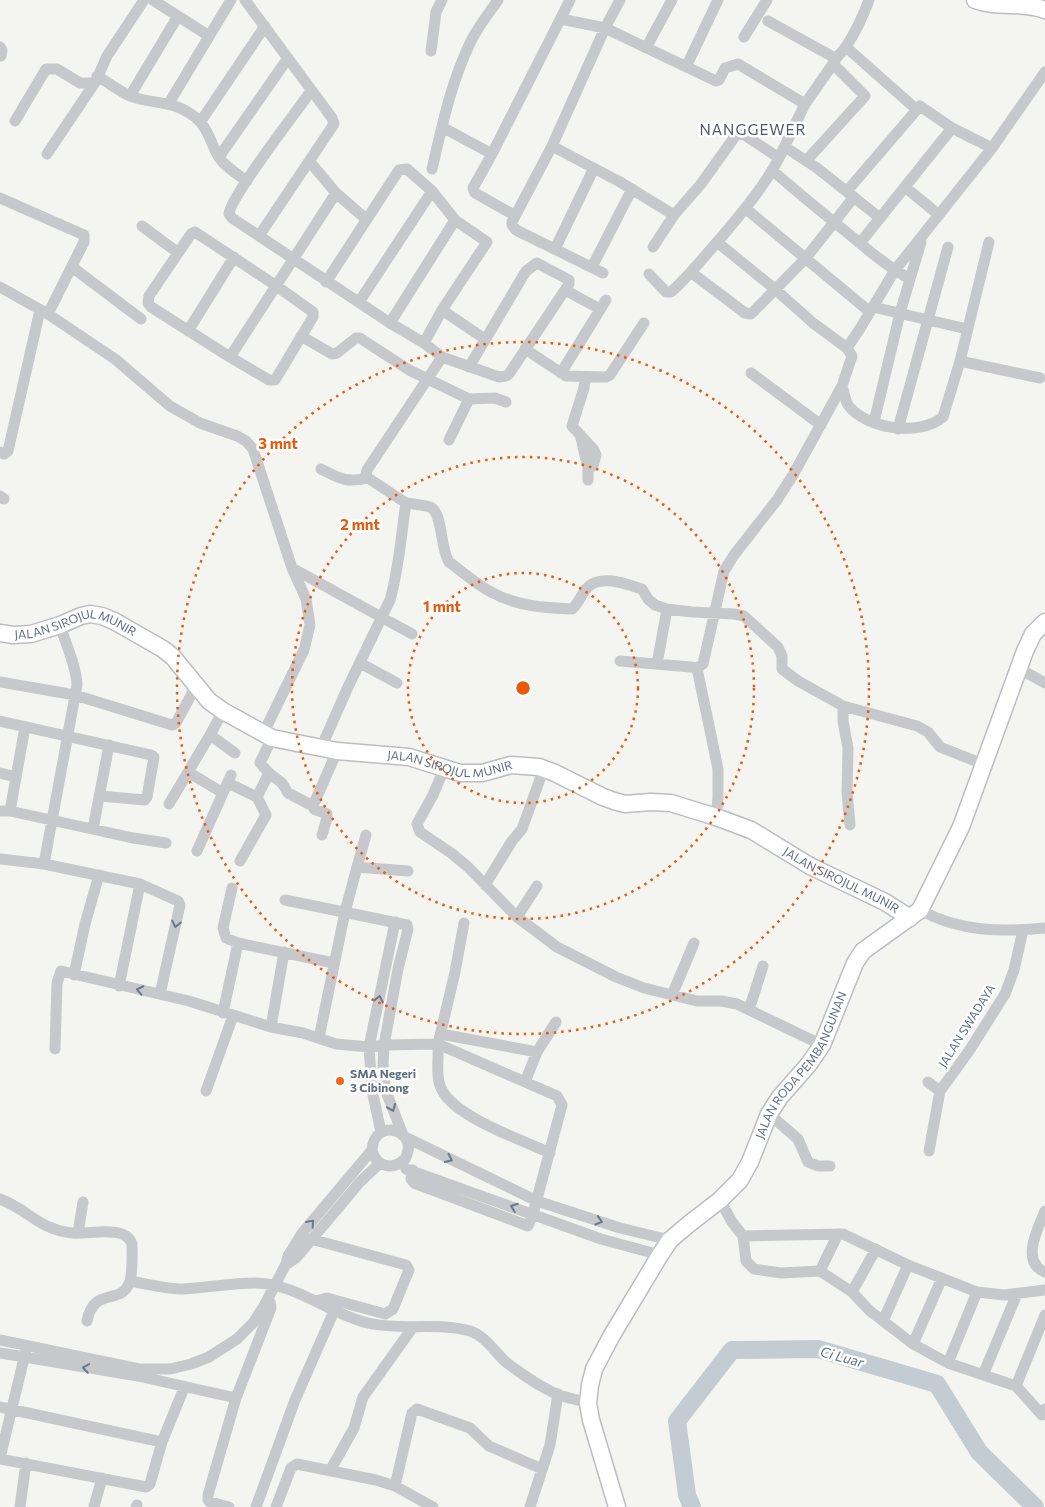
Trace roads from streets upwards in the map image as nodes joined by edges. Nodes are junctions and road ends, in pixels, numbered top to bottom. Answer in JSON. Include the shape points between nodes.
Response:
{"nodes":[{"id":1,"x":144,"y":0,"type":"edge"},
{"id":2,"x":152,"y":0,"type":"edge"},
{"id":3,"x":231,"y":0,"type":"edge"},
{"id":4,"x":245,"y":0,"type":"edge"},
{"id":5,"x":442,"y":0,"type":"edge"},
{"id":6,"x":498,"y":0,"type":"edge"},
{"id":7,"x":570,"y":0,"type":"edge"},
{"id":8,"x":620,"y":0,"type":"edge"},
{"id":9,"x":672,"y":0,"type":"edge"},
{"id":10,"x":718,"y":0,"type":"edge"},
{"id":11,"x":767,"y":0,"type":"edge"},
{"id":12,"x":869,"y":0,"type":"edge"},
{"id":13,"x":975,"y":0,"type":"edge"},
{"id":14,"x":1045,"y":10,"type":"edge"},
{"id":15,"x":178,"y":16,"type":"junction"},
{"id":16,"x":561,"y":19,"type":"junction"},
{"id":17,"x":768,"y":21,"type":"dead end"},
{"id":18,"x":265,"y":26,"type":"junction"},
{"id":19,"x":605,"y":28,"type":"junction"},
{"id":20,"x":209,"y":36,"type":"junction"},
{"id":21,"x":744,"y":37,"type":"dead end"},
{"id":22,"x":846,"y":47,"type":"junction"},
{"id":23,"x":646,"y":48,"type":"junction"},
{"id":24,"x":431,"y":51,"type":"dead end"},
{"id":25,"x":288,"y":58,"type":"junction"},
{"id":26,"x":834,"y":61,"type":"junction"},
{"id":27,"x":686,"y":66,"type":"junction"},
{"id":28,"x":1045,"y":72,"type":"edge"},
{"id":29,"x":96,"y":78,"type":"junction"},
{"id":30,"x":311,"y":91,"type":"junction"},
{"id":31,"x":130,"y":96,"type":"junction"},
{"id":32,"x":169,"y":103,"type":"junction"},
{"id":33,"x":805,"y":104,"type":"junction"},
{"id":34,"x":916,"y":110,"type":"junction"},
{"id":35,"x":15,"y":121,"type":"dead end"},
{"id":36,"x":201,"y":122,"type":"junction"},
{"id":37,"x":442,"y":127,"type":"junction"},
{"id":38,"x":952,"y":128,"type":"junction"},
{"id":39,"x":552,"y":146,"type":"junction"},
{"id":40,"x":785,"y":147,"type":"junction"},
{"id":41,"x":992,"y":148,"type":"junction"},
{"id":42,"x":47,"y":154,"type":"dead end"},
{"id":43,"x":492,"y":154,"type":"junction"},
{"id":44,"x":219,"y":157,"type":"junction"},
{"id":45,"x":779,"y":158,"type":"junction"},
{"id":46,"x":806,"y":161,"type":"junction"},
{"id":47,"x":310,"y":162,"type":"junction"},
{"id":48,"x":594,"y":168,"type":"junction"},
{"id":49,"x":432,"y":169,"type":"dead end"},
{"id":50,"x":772,"y":170,"type":"junction"},
{"id":51,"x":247,"y":181,"type":"junction"},
{"id":52,"x":905,"y":187,"type":"junction"},
{"id":53,"x":632,"y":189,"type":"junction"},
{"id":54,"x":432,"y":191,"type":"junction"},
{"id":55,"x":336,"y":193,"type":"junction"},
{"id":56,"x":851,"y":194,"type":"junction"},
{"id":57,"x":0,"y":198,"type":"edge"},
{"id":58,"x":745,"y":208,"type":"junction"},
{"id":59,"x":939,"y":214,"type":"junction"},
{"id":60,"x":514,"y":215,"type":"junction"},
{"id":61,"x":674,"y":215,"type":"junction"},
{"id":62,"x":880,"y":218,"type":"junction"},
{"id":63,"x":366,"y":219,"type":"junction"},
{"id":64,"x":455,"y":220,"type":"junction"},
{"id":65,"x":834,"y":222,"type":"junction"},
{"id":66,"x":142,"y":226,"type":"dead end"},
{"id":67,"x":923,"y":235,"type":"junction"},
{"id":68,"x":259,"y":236,"type":"junction"},
{"id":69,"x":717,"y":242,"type":"junction"},
{"id":70,"x":989,"y":242,"type":"dead end"},
{"id":71,"x":860,"y":243,"type":"junction"},
{"id":72,"x":653,"y":247,"type":"dead end"},
{"id":73,"x":948,"y":247,"type":"dead end"},
{"id":74,"x":555,"y":249,"type":"junction"},
{"id":75,"x":177,"y":252,"type":"junction"},
{"id":76,"x":234,"y":257,"type":"junction"},
{"id":77,"x":805,"y":259,"type":"junction"},
{"id":78,"x":72,"y":267,"type":"junction"},
{"id":79,"x":592,"y":267,"type":"junction"},
{"id":80,"x":895,"y":270,"type":"junction"},
{"id":81,"x":285,"y":272,"type":"junction"},
{"id":82,"x":603,"y":273,"type":"dead end"},
{"id":83,"x":692,"y":273,"type":"junction"},
{"id":84,"x":649,"y":274,"type":"dead end"},
{"id":85,"x":910,"y":279,"type":"junction"},
{"id":86,"x":326,"y":282,"type":"junction"},
{"id":87,"x":0,"y":287,"type":"edge"},
{"id":88,"x":565,"y":290,"type":"junction"},
{"id":89,"x":776,"y":290,"type":"junction"},
{"id":90,"x":359,"y":302,"type":"junction"},
{"id":91,"x":442,"y":310,"type":"junction"},
{"id":92,"x":872,"y":310,"type":"junction"},
{"id":93,"x":44,"y":312,"type":"junction"},
{"id":94,"x":900,"y":313,"type":"junction"},
{"id":95,"x":141,"y":319,"type":"dead end"},
{"id":96,"x":928,"y":320,"type":"junction"},
{"id":97,"x":644,"y":323,"type":"dead end"},
{"id":98,"x":390,"y":324,"type":"junction"},
{"id":99,"x":967,"y":329,"type":"junction"},
{"id":100,"x":188,"y":331,"type":"junction"},
{"id":101,"x":301,"y":336,"type":"junction"},
{"id":102,"x":485,"y":339,"type":"junction"},
{"id":103,"x":424,"y":343,"type":"junction"},
{"id":104,"x":847,"y":348,"type":"junction"},
{"id":105,"x":525,"y":349,"type":"junction"},
{"id":106,"x":230,"y":356,"type":"junction"},
{"id":107,"x":960,"y":361,"type":"junction"},
{"id":108,"x":469,"y":367,"type":"junction"},
{"id":109,"x":434,"y":369,"type":"junction"},
{"id":110,"x":561,"y":373,"type":"junction"},
{"id":111,"x":751,"y":373,"type":"dead end"},
{"id":112,"x":1040,"y":378,"type":"dead end"},
{"id":113,"x":585,"y":383,"type":"junction"},
{"id":114,"x":842,"y":386,"type":"junction"},
{"id":115,"x":469,"y":398,"type":"junction"},
{"id":116,"x":506,"y":402,"type":"dead end"},
{"id":117,"x":874,"y":422,"type":"junction"},
{"id":118,"x":821,"y":425,"type":"junction"},
{"id":119,"x":898,"y":429,"type":"junction"},
{"id":120,"x":449,"y":440,"type":"dead end"},
{"id":121,"x":0,"y":452,"type":"edge"},
{"id":122,"x":321,"y":469,"type":"dead end"},
{"id":123,"x":588,"y":474,"type":"dead end"},
{"id":124,"x":368,"y":478,"type":"junction"},
{"id":125,"x":406,"y":503,"type":"junction"},
{"id":126,"x":292,"y":568,"type":"junction"},
{"id":127,"x":666,"y":609,"type":"junction"},
{"id":128,"x":715,"y":613,"type":"junction"},
{"id":129,"x":382,"y":618,"type":"junction"},
{"id":130,"x":1045,"y":622,"type":"edge"},
{"id":131,"x":60,"y":626,"type":"junction"},
{"id":132,"x":0,"y":633,"type":"edge"},
{"id":133,"x":412,"y":634,"type":"dead end"},
{"id":134,"x":620,"y":660,"type":"dead end"},
{"id":135,"x":360,"y":663,"type":"junction"},
{"id":136,"x":657,"y":664,"type":"junction"},
{"id":137,"x":697,"y":668,"type":"junction"},
{"id":138,"x":1018,"y":668,"type":"junction"},
{"id":139,"x":0,"y":682,"type":"edge"},
{"id":140,"x":1045,"y":683,"type":"edge"},
{"id":141,"x":397,"y":684,"type":"dead end"},
{"id":142,"x":196,"y":686,"type":"junction"},
{"id":143,"x":75,"y":695,"type":"junction"},
{"id":144,"x":844,"y":706,"type":"junction"},
{"id":145,"x":223,"y":711,"type":"junction"},
{"id":146,"x":0,"y":721,"type":"edge"},
{"id":147,"x":25,"y":727,"type":"junction"},
{"id":148,"x":67,"y":736,"type":"junction"},
{"id":149,"x":210,"y":736,"type":"junction"},
{"id":150,"x":268,"y":736,"type":"junction"},
{"id":151,"x":109,"y":745,"type":"junction"},
{"id":152,"x":329,"y":749,"type":"junction"},
{"id":153,"x":235,"y":753,"type":"dead end"},
{"id":154,"x":983,"y":764,"type":"junction"},
{"id":155,"x":544,"y":768,"type":"junction"},
{"id":156,"x":444,"y":769,"type":"junction"},
{"id":157,"x":188,"y":772,"type":"junction"},
{"id":158,"x":0,"y":773,"type":"edge"},
{"id":159,"x":269,"y":773,"type":"junction"},
{"id":160,"x":16,"y":777,"type":"junction"},
{"id":161,"x":227,"y":784,"type":"junction"},
{"id":162,"x":100,"y":796,"type":"junction"},
{"id":163,"x":257,"y":797,"type":"junction"},
{"id":164,"x":170,"y":804,"type":"dead end"},
{"id":165,"x":313,"y":806,"type":"junction"},
{"id":166,"x":5,"y":811,"type":"edge"},
{"id":167,"x":716,"y":817,"type":"junction"},
{"id":168,"x":50,"y":820,"type":"junction"},
{"id":169,"x":850,"y":825,"type":"dead end"},
{"id":170,"x":93,"y":829,"type":"junction"},
{"id":171,"x":322,"y":835,"type":"dead end"},
{"id":172,"x":366,"y":835,"type":"dead end"},
{"id":173,"x":166,"y":843,"type":"dead end"},
{"id":174,"x":197,"y":851,"type":"dead end"},
{"id":175,"x":0,"y":859,"type":"edge"},
{"id":176,"x":240,"y":861,"type":"dead end"},
{"id":177,"x":44,"y":864,"type":"junction"},
{"id":178,"x":356,"y":867,"type":"junction"},
{"id":179,"x":408,"y":871,"type":"dead end"},
{"id":180,"x":99,"y":875,"type":"junction"},
{"id":181,"x":140,"y":884,"type":"junction"},
{"id":182,"x":485,"y":885,"type":"junction"},
{"id":183,"x":537,"y":886,"type":"dead end"},
{"id":184,"x":232,"y":888,"type":"dead end"},
{"id":185,"x":285,"y":900,"type":"dead end"},
{"id":186,"x":345,"y":912,"type":"junction"},
{"id":187,"x":915,"y":914,"type":"junction"},
{"id":188,"x":517,"y":917,"type":"junction"},
{"id":189,"x":395,"y":922,"type":"junction"},
{"id":190,"x":464,"y":923,"type":"dead end"},
{"id":191,"x":1045,"y":928,"type":"edge"},
{"id":192,"x":1023,"y":930,"type":"junction"},
{"id":193,"x":238,"y":943,"type":"junction"},
{"id":194,"x":694,"y":943,"type":"dead end"},
{"id":195,"x":284,"y":952,"type":"junction"},
{"id":196,"x":334,"y":962,"type":"junction"},
{"id":197,"x":763,"y":966,"type":"dead end"},
{"id":198,"x":74,"y":975,"type":"junction"},
{"id":199,"x":119,"y":986,"type":"junction"},
{"id":200,"x":160,"y":994,"type":"junction"},
{"id":201,"x":672,"y":995,"type":"junction"},
{"id":202,"x":749,"y":1010,"type":"junction"},
{"id":203,"x":228,"y":1014,"type":"junction"},
{"id":204,"x":556,"y":1022,"type":"dead end"},
{"id":205,"x":270,"y":1027,"type":"junction"},
{"id":206,"x":319,"y":1038,"type":"junction"},
{"id":207,"x":440,"y":1039,"type":"junction"},
{"id":208,"x":384,"y":1045,"type":"junction"},
{"id":209,"x":822,"y":1045,"type":"junction"},
{"id":210,"x":369,"y":1047,"type":"junction"},
{"id":211,"x":55,"y":1049,"type":"dead end"},
{"id":212,"x":537,"y":1052,"type":"junction"},
{"id":213,"x":525,"y":1082,"type":"junction"},
{"id":214,"x":928,"y":1082,"type":"dead end"},
{"id":215,"x":385,"y":1089,"type":"junction"},
{"id":216,"x":372,"y":1090,"type":"junction"},
{"id":217,"x":206,"y":1091,"type":"dead end"},
{"id":218,"x":940,"y":1091,"type":"junction"},
{"id":219,"x":768,"y":1114,"type":"junction"},
{"id":220,"x":381,"y":1132,"type":"junction"},
{"id":221,"x":404,"y":1136,"type":"junction"},
{"id":222,"x":372,"y":1150,"type":"junction"},
{"id":223,"x":929,"y":1151,"type":"dead end"},
{"id":224,"x":550,"y":1153,"type":"junction"},
{"id":225,"x":380,"y":1163,"type":"junction"},
{"id":226,"x":394,"y":1166,"type":"junction"},
{"id":227,"x":830,"y":1166,"type":"dead end"},
{"id":228,"x":355,"y":1178,"type":"junction"},
{"id":229,"x":0,"y":1199,"type":"edge"},
{"id":230,"x":720,"y":1200,"type":"junction"},
{"id":231,"x":537,"y":1201,"type":"junction"},
{"id":232,"x":82,"y":1202,"type":"dead end"},
{"id":233,"x":1045,"y":1211,"type":"edge"},
{"id":234,"x":533,"y":1214,"type":"junction"},
{"id":235,"x":78,"y":1233,"type":"junction"},
{"id":236,"x":838,"y":1234,"type":"junction"},
{"id":237,"x":743,"y":1236,"type":"junction"},
{"id":238,"x":311,"y":1239,"type":"junction"},
{"id":239,"x":670,"y":1240,"type":"junction"},
{"id":240,"x":876,"y":1249,"type":"junction"},
{"id":241,"x":660,"y":1255,"type":"junction"},
{"id":242,"x":286,"y":1264,"type":"junction"},
{"id":243,"x":908,"y":1265,"type":"junction"},
{"id":244,"x":820,"y":1271,"type":"junction"},
{"id":245,"x":1045,"y":1272,"type":"edge"},
{"id":246,"x":942,"y":1278,"type":"junction"},
{"id":247,"x":130,"y":1281,"type":"junction"},
{"id":248,"x":1045,"y":1290,"type":"edge"},
{"id":249,"x":272,"y":1291,"type":"junction"},
{"id":250,"x":852,"y":1292,"type":"junction"},
{"id":251,"x":977,"y":1292,"type":"junction"},
{"id":252,"x":1017,"y":1294,"type":"junction"},
{"id":253,"x":314,"y":1301,"type":"junction"},
{"id":254,"x":334,"y":1311,"type":"junction"},
{"id":255,"x":1045,"y":1315,"type":"edge"},
{"id":256,"x":87,"y":1321,"type":"dead end"},
{"id":257,"x":883,"y":1321,"type":"junction"},
{"id":258,"x":413,"y":1327,"type":"junction"},
{"id":259,"x":0,"y":1340,"type":"edge"},
{"id":260,"x":913,"y":1344,"type":"junction"},
{"id":261,"x":25,"y":1352,"type":"junction"},
{"id":262,"x":0,"y":1353,"type":"edge"},
{"id":263,"x":948,"y":1363,"type":"junction"},
{"id":264,"x":139,"y":1372,"type":"junction"},
{"id":265,"x":983,"y":1375,"type":"junction"},
{"id":266,"x":1016,"y":1386,"type":"junction"},
{"id":267,"x":184,"y":1388,"type":"junction"},
{"id":268,"x":558,"y":1394,"type":"junction"},
{"id":269,"x":236,"y":1398,"type":"junction"},
{"id":270,"x":588,"y":1403,"type":"junction"},
{"id":271,"x":5,"y":1408,"type":"edge"},
{"id":272,"x":1045,"y":1410,"type":"edge"},
{"id":273,"x":162,"y":1442,"type":"junction"},
{"id":274,"x":0,"y":1458,"type":"edge"},
{"id":275,"x":26,"y":1463,"type":"junction"},
{"id":276,"x":331,"y":1469,"type":"junction"},
{"id":277,"x":542,"y":1469,"type":"junction"},
{"id":278,"x":102,"y":1478,"type":"junction"},
{"id":279,"x":395,"y":1486,"type":"junction"},
{"id":280,"x":20,"y":1507,"type":"edge"},
{"id":281,"x":94,"y":1507,"type":"edge"},
{"id":282,"x":229,"y":1507,"type":"edge"},
{"id":283,"x":256,"y":1507,"type":"edge"},
{"id":284,"x":276,"y":1507,"type":"edge"},
{"id":285,"x":433,"y":1507,"type":"edge"},
{"id":286,"x":530,"y":1507,"type":"edge"},
{"id":287,"x":617,"y":1507,"type":"edge"}],
"edges":[{"from":1,"to":29,"type":"street"},
{"from":2,"to":15,"type":"street"},
{"from":3,"to":20,"type":"street"},
{"from":4,"to":18,"type":"street"},
{"from":5,"to":24,"type":"street","via":[[436,12]]},
{"from":6,"to":37,"type":"street","via":[[471,40],[447,103]]},
{"from":7,"to":16,"type":"street"},
{"from":8,"to":19,"type":"street"},
{"from":9,"to":23,"type":"street"},
{"from":10,"to":27,"type":"street"},
{"from":11,"to":21,"type":"street"},
{"from":12,"to":22,"type":"street","via":[[860,25]]},
{"from":13,"to":14,"type":"street","via":[[992,5]]},
{"from":15,"to":20,"type":"street"},
{"from":15,"to":31,"type":"street"},
{"from":16,"to":19,"type":"street"},
{"from":16,"to":43,"type":"street"},
{"from":17,"to":26,"type":"street"},
{"from":18,"to":25,"type":"street"},
{"from":18,"to":36,"type":"street"},
{"from":19,"to":23,"type":"street"},
{"from":19,"to":39,"type":"street"},
{"from":20,"to":32,"type":"street"},
{"from":22,"to":26,"type":"street"},
{"from":22,"to":34,"type":"street"},
{"from":23,"to":27,"type":"street"},
{"from":25,"to":30,"type":"street"},
{"from":25,"to":44,"type":"street"},
{"from":26,"to":33,"type":"street"},
{"from":26,"to":46,"type":"street","via":[[865,96]]},
{"from":27,"to":33,"type":"street","via":[[716,81],[725,68],[738,64]]},
{"from":28,"to":41,"type":"street"},
{"from":29,"to":31,"type":"street"},
{"from":29,"to":35,"type":"street","via":[[90,83],[80,83],[57,69],[46,69]]},
{"from":29,"to":42,"type":"street"},
{"from":30,"to":47,"type":"street","via":[[334,124]]},
{"from":30,"to":51,"type":"street"},
{"from":31,"to":32,"type":"street"},
{"from":32,"to":36,"type":"street"},
{"from":33,"to":40,"type":"street"},
{"from":34,"to":38,"type":"street","via":[[923,107]]},
{"from":34,"to":56,"type":"street"},
{"from":36,"to":44,"type":"street"},
{"from":37,"to":43,"type":"street"},
{"from":37,"to":49,"type":"street"},
{"from":38,"to":41,"type":"street"},
{"from":38,"to":52,"type":"street"},
{"from":39,"to":48,"type":"street"},
{"from":39,"to":60,"type":"street"},
{"from":40,"to":45,"type":"street"},
{"from":40,"to":46,"type":"street"},
{"from":41,"to":59,"type":"street"},
{"from":43,"to":60,"type":"street","via":[[473,191]]},
{"from":44,"to":51,"type":"street"},
{"from":45,"to":50,"type":"street"},
{"from":45,"to":61,"type":"street","via":[[743,134],[736,135]]},
{"from":46,"to":56,"type":"street"},
{"from":47,"to":55,"type":"street"},
{"from":47,"to":68,"type":"street"},
{"from":48,"to":53,"type":"street"},
{"from":48,"to":74,"type":"street"},
{"from":50,"to":58,"type":"street"},
{"from":50,"to":65,"type":"street"},
{"from":51,"to":68,"type":"street","via":[[229,214]]},
{"from":52,"to":59,"type":"street"},
{"from":52,"to":62,"type":"street"},
{"from":53,"to":61,"type":"street"},
{"from":53,"to":79,"type":"street"},
{"from":54,"to":63,"type":"street","via":[[406,169],[401,169]]},
{"from":54,"to":64,"type":"street"},
{"from":54,"to":90,"type":"street"},
{"from":55,"to":63,"type":"street"},
{"from":55,"to":81,"type":"street"},
{"from":56,"to":62,"type":"street"},
{"from":56,"to":65,"type":"street"},
{"from":57,"to":78,"type":"street","via":[[84,235]]},
{"from":58,"to":69,"type":"street"},
{"from":58,"to":77,"type":"street"},
{"from":59,"to":67,"type":"street"},
{"from":60,"to":74,"type":"street","via":[[514,228]]},
{"from":61,"to":72,"type":"street"},
{"from":62,"to":71,"type":"street"},
{"from":63,"to":86,"type":"street"},
{"from":64,"to":91,"type":"street","via":[[487,242]]},
{"from":64,"to":98,"type":"street"},
{"from":65,"to":71,"type":"street"},
{"from":65,"to":77,"type":"street"},
{"from":66,"to":75,"type":"street"},
{"from":67,"to":80,"type":"street"},
{"from":67,"to":85,"type":"street"},
{"from":68,"to":81,"type":"street"},
{"from":69,"to":83,"type":"street"},
{"from":69,"to":89,"type":"street"},
{"from":70,"to":99,"type":"street"},
{"from":71,"to":80,"type":"street"},
{"from":73,"to":96,"type":"street"},
{"from":74,"to":79,"type":"street"},
{"from":75,"to":76,"type":"street","via":[[195,232]]},
{"from":75,"to":100,"type":"street","via":[[148,299],[151,307]]},
{"from":76,"to":81,"type":"street"},
{"from":76,"to":100,"type":"street"},
{"from":77,"to":89,"type":"street"},
{"from":77,"to":92,"type":"street"},
{"from":78,"to":93,"type":"street"},
{"from":78,"to":95,"type":"street"},
{"from":79,"to":82,"type":"street"},
{"from":80,"to":85,"type":"street"},
{"from":80,"to":92,"type":"street"},
{"from":81,"to":86,"type":"street"},
{"from":81,"to":101,"type":"street","via":[[312,312],[313,317]]},
{"from":81,"to":106,"type":"street"},
{"from":83,"to":84,"type":"street","via":[[669,293]]},
{"from":83,"to":89,"type":"street","via":[[748,314],[754,313]]},
{"from":85,"to":94,"type":"street"},
{"from":86,"to":90,"type":"street"},
{"from":87,"to":93,"type":"street"},
{"from":88,"to":102,"type":"street","via":[[569,284],[567,278],[537,263],[532,265]]},
{"from":88,"to":105,"type":"street"},
{"from":88,"to":110,"type":"street","via":[[603,304]]},
{"from":89,"to":104,"type":"street","via":[[813,324]]},
{"from":90,"to":98,"type":"street"},
{"from":91,"to":102,"type":"street"},
{"from":91,"to":103,"type":"street"},
{"from":92,"to":94,"type":"street"},
{"from":92,"to":104,"type":"street"},
{"from":93,"to":121,"type":"street","via":[[8,451]]},
{"from":93,"to":126,"type":"street","via":[[115,359],[170,406],[200,423],[246,441],[253,449]]},
{"from":94,"to":96,"type":"street"},
{"from":94,"to":117,"type":"street"},
{"from":96,"to":99,"type":"street"},
{"from":96,"to":119,"type":"street"},
{"from":97,"to":113,"type":"street","via":[[609,376]]},
{"from":98,"to":103,"type":"street"},
{"from":99,"to":107,"type":"street"},
{"from":100,"to":106,"type":"street"},
{"from":101,"to":106,"type":"street","via":[[275,380]]},
{"from":101,"to":109,"type":"street","via":[[332,354],[360,338]]},
{"from":102,"to":108,"type":"street"},
{"from":103,"to":109,"type":"street"},
{"from":104,"to":114,"type":"street","via":[[852,356]]},
{"from":105,"to":108,"type":"street","via":[[506,376],[499,377]]},
{"from":105,"to":110,"type":"street"},
{"from":107,"to":112,"type":"street"},
{"from":107,"to":119,"type":"street","via":[[943,417],[929,425]]},
{"from":108,"to":109,"type":"street"},
{"from":109,"to":115,"type":"street"},
{"from":109,"to":124,"type":"street","via":[[367,470]]},
{"from":110,"to":113,"type":"street"},
{"from":111,"to":118,"type":"street"},
{"from":113,"to":123,"type":"street","via":[[572,426],[580,436]]},
{"from":114,"to":117,"type":"street","via":[[848,405]]},
{"from":114,"to":118,"type":"street"},
{"from":115,"to":116,"type":"street","via":[[495,398]]},
{"from":115,"to":120,"type":"street"},
{"from":117,"to":119,"type":"street"},
{"from":118,"to":128,"type":"street","via":[[777,500],[728,563]]},
{"from":122,"to":124,"type":"street","via":[[347,481]]},
{"from":124,"to":125,"type":"street"},
{"from":125,"to":127,"type":"street","via":[[434,510],[443,552],[449,562],[482,587],[508,600],[532,606],[572,609],[586,589],[602,580],[642,589],[654,605]]},
{"from":125,"to":129,"type":"street","via":[[394,586]]},
{"from":126,"to":129,"type":"street"},
{"from":126,"to":150,"type":"street","via":[[306,599],[309,634]]},
{"from":127,"to":128,"type":"street"},
{"from":127,"to":136,"type":"street"},
{"from":128,"to":137,"type":"street","via":[[702,664]]},
{"from":128,"to":144,"type":"street","via":[[748,618],[778,647],[786,674]]},
{"from":129,"to":133,"type":"street"},
{"from":129,"to":135,"type":"street"},
{"from":130,"to":138,"type":"street","name":"JALAN RODA PEMBANGUNAN","via":[[1033,634]]},
{"from":131,"to":132,"type":"street","name":"JALAN SIROJUL MUNIR","via":[[31,634]]},
{"from":131,"to":142,"type":"street","name":"JALAN SIROJUL MUNIR","via":[[90,614],[114,621],[163,649]]},
{"from":131,"to":143,"type":"street","via":[[76,678]]},
{"from":134,"to":136,"type":"street"},
{"from":135,"to":141,"type":"street"},
{"from":135,"to":152,"type":"street","via":[[348,687]]},
{"from":136,"to":137,"type":"street"},
{"from":137,"to":167,"type":"street","via":[[718,769]]},
{"from":138,"to":140,"type":"street"},
{"from":138,"to":154,"type":"street","name":"JALAN RODA PEMBANGUNAN"},
{"from":139,"to":143,"type":"street"},
{"from":142,"to":143,"type":"street","via":[[173,725]]},
{"from":142,"to":145,"type":"street","name":"JALAN SIROJUL MUNIR"},
{"from":143,"to":148,"type":"street"},
{"from":144,"to":154,"type":"street","via":[[917,726],[928,732],[940,747]]},
{"from":144,"to":169,"type":"street"},
{"from":145,"to":149,"type":"street"},
{"from":145,"to":150,"type":"street","name":"JALAN SIROJUL MUNIR"},
{"from":146,"to":147,"type":"street"},
{"from":147,"to":148,"type":"street"},
{"from":147,"to":160,"type":"street"},
{"from":148,"to":151,"type":"street"},
{"from":148,"to":168,"type":"street"},
{"from":149,"to":153,"type":"street"},
{"from":149,"to":157,"type":"street"},
{"from":150,"to":152,"type":"street","name":"JALAN SIROJUL MUNIR"},
{"from":150,"to":159,"type":"street","via":[[260,763]]},
{"from":151,"to":162,"type":"street"},
{"from":151,"to":162,"type":"street","via":[[154,757],[147,797],[143,801]]},
{"from":152,"to":156,"type":"street","name":"JALAN SIROJUL MUNIR","via":[[409,758]]},
{"from":152,"to":165,"type":"street"},
{"from":154,"to":187,"type":"street","name":"JALAN RODA PEMBANGUNAN","via":[[961,827]]},
{"from":155,"to":156,"type":"street","name":"JALAN SIROJUL MUNIR","via":[[511,765],[473,774]]},
{"from":155,"to":167,"type":"street","name":"JALAN SIROJUL MUNIR","via":[[614,801],[625,804],[670,803]]},
{"from":155,"to":182,"type":"street","via":[[522,829]]},
{"from":156,"to":182,"type":"street","via":[[417,828],[452,853]]},
{"from":157,"to":161,"type":"street"},
{"from":157,"to":164,"type":"street"},
{"from":158,"to":160,"type":"street"},
{"from":159,"to":163,"type":"street"},
{"from":159,"to":165,"type":"street","via":[[282,783],[288,793]]},
{"from":160,"to":166,"type":"street"},
{"from":161,"to":163,"type":"street"},
{"from":161,"to":174,"type":"street"},
{"from":162,"to":170,"type":"street"},
{"from":163,"to":176,"type":"street","via":[[266,815]]},
{"from":165,"to":171,"type":"street","via":[[327,814]]},
{"from":166,"to":168,"type":"street"},
{"from":167,"to":187,"type":"street","name":"JALAN SIROJUL MUNIR","via":[[751,830],[810,866]]},
{"from":168,"to":170,"type":"street"},
{"from":168,"to":177,"type":"street"},
{"from":170,"to":173,"type":"street"},
{"from":172,"to":178,"type":"street"},
{"from":175,"to":177,"type":"street"},
{"from":177,"to":180,"type":"street"},
{"from":178,"to":179,"type":"street"},
{"from":178,"to":186,"type":"street"},
{"from":180,"to":181,"type":"street"},
{"from":180,"to":198,"type":"street"},
{"from":181,"to":199,"type":"street"},
{"from":181,"to":200,"type":"street","one_way":true,"via":[[180,903]]},
{"from":182,"to":188,"type":"street"},
{"from":183,"to":188,"type":"street"},
{"from":184,"to":193,"type":"street","via":[[223,933],[230,941]]},
{"from":185,"to":186,"type":"street"},
{"from":186,"to":189,"type":"street"},
{"from":186,"to":196,"type":"street"},
{"from":187,"to":192,"type":"street","via":[[973,928]]},
{"from":187,"to":209,"type":"street","name":"JALAN RODA PEMBANGUNAN","via":[[863,951],[855,963]]},
{"from":188,"to":201,"type":"street","via":[[557,947],[616,977]]},
{"from":189,"to":208,"type":"street","via":[[406,924],[408,929]]},
{"from":210,"to":189,"type":"street","one_way":true},
{"from":190,"to":207,"type":"street"},
{"from":191,"to":192,"type":"street"},
{"from":192,"to":218,"type":"street","name":"JALAN SWADAYA","via":[[1005,994]]},
{"from":193,"to":195,"type":"street"},
{"from":193,"to":203,"type":"street"},
{"from":194,"to":201,"type":"street"},
{"from":195,"to":196,"type":"street"},
{"from":195,"to":205,"type":"street"},
{"from":196,"to":206,"type":"street"},
{"from":197,"to":202,"type":"street"},
{"from":198,"to":199,"type":"street"},
{"from":198,"to":211,"type":"street","via":[[61,971],[58,978]]},
{"from":200,"to":199,"type":"street","one_way":true},
{"from":200,"to":203,"type":"street"},
{"from":201,"to":202,"type":"street","via":[[697,1001],[737,1004]]},
{"from":202,"to":209,"type":"street"},
{"from":203,"to":205,"type":"street"},
{"from":203,"to":217,"type":"street"},
{"from":204,"to":212,"type":"street"},
{"from":205,"to":206,"type":"street"},
{"from":206,"to":210,"type":"street","via":[[336,1044]]},
{"from":207,"to":208,"type":"street"},
{"from":207,"to":212,"type":"street"},
{"from":207,"to":213,"type":"street"},
{"from":207,"to":224,"type":"street","via":[[439,1083],[446,1096],[468,1116]]},
{"from":208,"to":210,"type":"street"},
{"from":208,"to":215,"type":"street"},
{"from":209,"to":219,"type":"street","name":"JALAN RODA PEMBANGUNAN"},
{"from":210,"to":216,"type":"street"},
{"from":212,"to":213,"type":"street"},
{"from":213,"to":224,"type":"street","via":[[557,1096],[561,1101]]},
{"from":214,"to":218,"type":"street"},
{"from":215,"to":216,"type":"street"},
{"from":215,"to":221,"type":"street","one_way":true},
{"from":216,"to":220,"type":"street"},
{"from":218,"to":223,"type":"street"},
{"from":219,"to":227,"type":"street","via":[[798,1139],[808,1162]]},
{"from":219,"to":230,"type":"street","name":"JALAN RODA PEMBANGUNAN","via":[[745,1172]]},
{"from":220,"to":221,"type":"street","via":[[393,1130]]},
{"from":220,"to":222,"type":"street","via":[[374,1140]]},
{"from":221,"to":226,"type":"street","via":[[407,1155]]},
{"from":221,"to":231,"type":"street","one_way":true},
{"from":222,"to":225,"type":"street"},
{"from":222,"to":228,"type":"street"},
{"from":224,"to":231,"type":"street"},
{"from":225,"to":226,"type":"street"},
{"from":225,"to":228,"type":"street"},
{"from":226,"to":234,"type":"street"},
{"from":228,"to":238,"type":"street"},
{"from":242,"to":228,"type":"street","one_way":true,"via":[[303,1232]]},
{"from":229,"to":235,"type":"street","via":[[16,1205],[52,1229]]},
{"from":230,"to":237,"type":"street"},
{"from":230,"to":239,"type":"street","name":"JALAN RODA PEMBANGUNAN"},
{"from":231,"to":234,"type":"street"},
{"from":231,"to":239,"type":"street","one_way":true,"via":[[620,1228]]},
{"from":232,"to":235,"type":"street"},
{"from":233,"to":245,"type":"street","via":[[1032,1246],[1035,1263]]},
{"from":234,"to":241,"type":"street","via":[[601,1239]]},
{"from":235,"to":247,"type":"street","via":[[120,1233],[131,1239]]},
{"from":236,"to":237,"type":"street"},
{"from":236,"to":240,"type":"street"},
{"from":236,"to":244,"type":"street"},
{"from":237,"to":244,"type":"street","via":[[746,1261],[754,1268],[781,1273]]},
{"from":238,"to":242,"type":"street","via":[[296,1258]]},
{"from":238,"to":253,"type":"street","via":[[406,1265],[410,1270],[393,1309],[384,1314],[327,1298]]},
{"from":239,"to":241,"type":"street","name":"JALAN RODA PEMBANGUNAN"},
{"from":240,"to":243,"type":"street"},
{"from":240,"to":250,"type":"street"},
{"from":241,"to":270,"type":"street","name":"JALAN RODA PEMBANGUNAN","via":[[594,1369]]},
{"from":242,"to":249,"type":"street"},
{"from":243,"to":246,"type":"street"},
{"from":243,"to":257,"type":"street"},
{"from":244,"to":250,"type":"street"},
{"from":246,"to":251,"type":"street"},
{"from":246,"to":260,"type":"street"},
{"from":247,"to":249,"type":"street","via":[[180,1289],[255,1283]]},
{"from":247,"to":256,"type":"street","via":[[122,1292],[94,1303]]},
{"from":248,"to":252,"type":"street"},
{"from":249,"to":253,"type":"street","via":[[299,1293]]},
{"from":249,"to":264,"type":"street","via":[[253,1323],[223,1349],[191,1364]]},
{"from":249,"to":269,"type":"street","via":[[270,1308]]},
{"from":250,"to":257,"type":"street"},
{"from":251,"to":252,"type":"street"},
{"from":251,"to":263,"type":"street"},
{"from":252,"to":265,"type":"street"},
{"from":253,"to":254,"type":"street"},
{"from":254,"to":258,"type":"street","via":[[368,1323]]},
{"from":254,"to":283,"type":"street","via":[[295,1400]]},
{"from":255,"to":266,"type":"street"},
{"from":257,"to":260,"type":"street"},
{"from":258,"to":268,"type":"street","via":[[449,1327],[478,1334],[507,1363]]},
{"from":258,"to":276,"type":"street","via":[[363,1397],[354,1428]]},
{"from":259,"to":261,"type":"street"},
{"from":260,"to":263,"type":"street"},
{"from":261,"to":262,"type":"street"},
{"from":261,"to":264,"type":"street"},
{"from":261,"to":271,"type":"street"},
{"from":263,"to":265,"type":"street"},
{"from":264,"to":267,"type":"street"},
{"from":265,"to":266,"type":"street"},
{"from":266,"to":272,"type":"street","via":[[1042,1415]]},
{"from":267,"to":269,"type":"street"},
{"from":267,"to":273,"type":"street"},
{"from":268,"to":270,"type":"street"},
{"from":268,"to":277,"type":"street","via":[[550,1445]]},
{"from":269,"to":282,"type":"street","via":[[208,1495],[210,1502]]},
{"from":270,"to":287,"type":"street","name":"JALAN RODA PEMBANGUNAN"},
{"from":271,"to":273,"type":"street"},
{"from":271,"to":274,"type":"street"},
{"from":273,"to":278,"type":"street","via":[[148,1486]]},
{"from":274,"to":275,"type":"street"},
{"from":275,"to":278,"type":"street"},
{"from":275,"to":280,"type":"street"},
{"from":276,"to":279,"type":"street"},
{"from":276,"to":284,"type":"street","via":[[294,1465]]},
{"from":277,"to":279,"type":"street","via":[[489,1446],[470,1428],[417,1409],[412,1413]]},
{"from":277,"to":286,"type":"street"},
{"from":278,"to":281,"type":"street"},
{"from":279,"to":285,"type":"street"}]}
